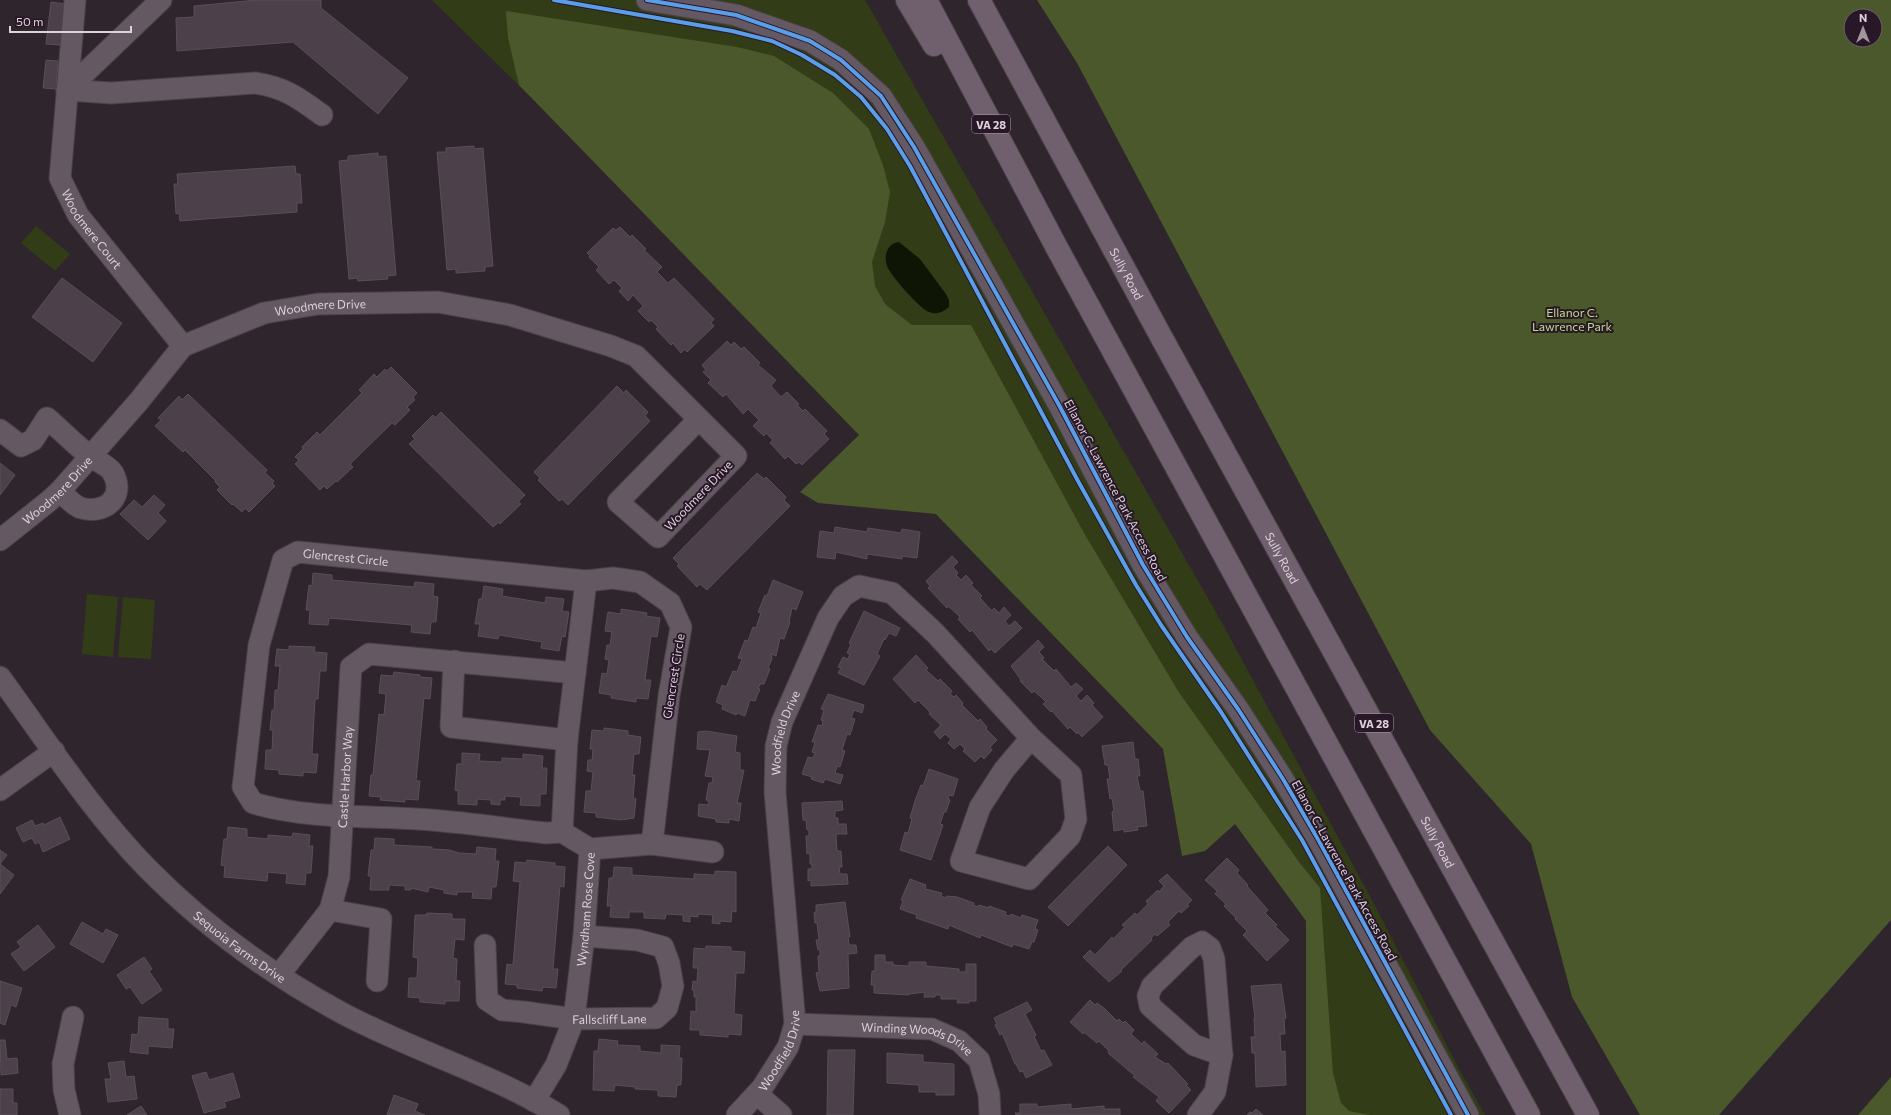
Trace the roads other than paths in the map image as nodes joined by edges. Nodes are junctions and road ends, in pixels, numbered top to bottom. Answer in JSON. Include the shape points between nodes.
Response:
{"nodes":[{"id":1,"x":75,"y":0,"type":"edge"},
{"id":2,"x":161,"y":0,"type":"edge"},
{"id":3,"x":647,"y":0,"type":"edge"},
{"id":4,"x":907,"y":0,"type":"edge"},
{"id":5,"x":926,"y":0,"type":"edge"},
{"id":6,"x":979,"y":0,"type":"edge"},
{"id":7,"x":988,"y":0,"type":"edge"},
{"id":8,"x":67,"y":90,"type":"junction"},
{"id":9,"x":322,"y":115,"type":"dead end"},
{"id":10,"x":1046,"y":123,"type":"junction"},
{"id":11,"x":1057,"y":248,"type":"junction"},
{"id":12,"x":183,"y":346,"type":"junction"},
{"id":13,"x":699,"y":419,"type":"junction"},
{"id":14,"x":0,"y":430,"type":"edge"},
{"id":15,"x":90,"y":456,"type":"junction"},
{"id":16,"x":60,"y":491,"type":"junction"},
{"id":17,"x":0,"y":540,"type":"edge"},
{"id":18,"x":586,"y":581,"type":"junction"},
{"id":19,"x":454,"y":661,"type":"junction"},
{"id":20,"x":576,"y":673,"type":"junction"},
{"id":21,"x":0,"y":677,"type":"edge"},
{"id":22,"x":1031,"y":738,"type":"junction"},
{"id":23,"x":567,"y":740,"type":"junction"},
{"id":24,"x":54,"y":751,"type":"junction"},
{"id":25,"x":0,"y":790,"type":"edge"},
{"id":26,"x":342,"y":817,"type":"junction"},
{"id":27,"x":562,"y":832,"type":"junction"},
{"id":28,"x":652,"y":844,"type":"junction"},
{"id":29,"x":590,"y":849,"type":"junction"},
{"id":30,"x":713,"y":852,"type":"dead end"},
{"id":31,"x":330,"y":910,"type":"junction"},
{"id":32,"x":584,"y":936,"type":"junction"},
{"id":33,"x":485,"y":945,"type":"dead end"},
{"id":34,"x":278,"y":976,"type":"junction"},
{"id":35,"x":377,"y":981,"type":"dead end"},
{"id":36,"x":73,"y":1017,"type":"dead end"},
{"id":37,"x":574,"y":1020,"type":"junction"},
{"id":38,"x":795,"y":1024,"type":"junction"},
{"id":39,"x":1222,"y":1055,"type":"junction"},
{"id":40,"x":757,"y":1094,"type":"junction"},
{"id":41,"x":534,"y":1101,"type":"junction"},
{"id":42,"x":70,"y":1115,"type":"edge"},
{"id":43,"x":560,"y":1115,"type":"edge"},
{"id":44,"x":737,"y":1115,"type":"edge"},
{"id":45,"x":781,"y":1115,"type":"edge"},
{"id":46,"x":990,"y":1115,"type":"edge"},
{"id":47,"x":1198,"y":1115,"type":"edge"},
{"id":48,"x":1468,"y":1115,"type":"edge"},
{"id":49,"x":1529,"y":1115,"type":"edge"},
{"id":50,"x":1588,"y":1115,"type":"edge"}],
"edges":[{"from":1,"to":8,"type":"street","name":"Woodmere Court"},
{"from":2,"to":8,"type":"street"},
{"from":3,"to":48,"type":"street","name":"Ellanor C. Lawrence Park Access Road","via":[[736,15],[810,41],[841,60],[881,96],[914,147],[1059,405],[1143,564],[1187,637],[1238,709],[1299,807]]},
{"from":4,"to":11,"type":"highway"},
{"from":5,"to":11,"type":"highway","number":"VA 28"},
{"from":6,"to":10,"type":"highway","name":"Sully Road","number":"VA 28"},
{"from":7,"to":10,"type":"highway"},
{"from":8,"to":9,"type":"street","via":[[111,93],[255,83],[272,85],[293,94]]},
{"from":8,"to":12,"type":"street","name":"Woodmere Court","via":[[60,178],[65,192],[78,215]]},
{"from":10,"to":50,"type":"highway","name":"Sully Road","number":"VA 28"},
{"from":11,"to":49,"type":"highway","number":"VA 28"},
{"from":12,"to":13,"type":"street","name":"Woodmere Drive","via":[[264,313],[318,304],[438,302],[510,315],[636,356]]},
{"from":12,"to":15,"type":"street","name":"Woodmere Drive","via":[[140,401]]},
{"from":13,"to":13,"type":"street","name":"Woodmere Drive","via":[[618,502],[658,537],[736,456]]},
{"from":14,"to":15,"type":"street","via":[[21,446],[33,440],[47,418]]},
{"from":15,"to":16,"type":"street","name":"Woodmere Drive"},
{"from":15,"to":16,"type":"street","via":[[112,471],[116,482],[116,495],[108,506],[96,510],[79,508]]},
{"from":16,"to":17,"type":"street","name":"Woodmere Drive"},
{"from":18,"to":20,"type":"street"},
{"from":18,"to":26,"type":"street","name":"Glencrest Circle","via":[[298,552],[283,560],[259,645],[244,787],[253,803],[271,808]]},
{"from":18,"to":28,"type":"street","name":"Glencrest Circle","via":[[613,578],[640,582],[670,603],[681,627],[669,696]]},
{"from":19,"to":20,"type":"street","name":"Castle Harbor Way"},
{"from":19,"to":23,"type":"street","via":[[451,726]]},
{"from":19,"to":26,"type":"street","name":"Castle Harbor Way","via":[[369,654],[352,667]]},
{"from":20,"to":23,"type":"street"},
{"from":21,"to":24,"type":"street","name":"Sequoia Farms Drive"},
{"from":22,"to":22,"type":"street","name":"Woodfield Drive","via":[[1004,770],[980,807],[961,861],[1029,880],[1070,836],[1076,819],[1071,775]]},
{"from":22,"to":38,"type":"street","name":"Woodfield Drive","via":[[935,633],[892,593],[859,586],[843,596],[828,618],[782,722],[776,746],[775,792]]},
{"from":23,"to":27,"type":"street"},
{"from":24,"to":25,"type":"street"},
{"from":24,"to":34,"type":"street","name":"Sequoia Farms Drive","via":[[106,820],[146,867],[192,911]]},
{"from":26,"to":27,"type":"street","name":"Glencrest Circle","via":[[431,820],[546,833]]},
{"from":26,"to":31,"type":"street","name":"Castle Harbor Way","via":[[339,877]]},
{"from":27,"to":29,"type":"street","name":"Wyndham Rose Cove"},
{"from":28,"to":29,"type":"street"},
{"from":28,"to":30,"type":"street"},
{"from":29,"to":32,"type":"street","name":"Wyndham Rose Cove"},
{"from":31,"to":34,"type":"street","name":"Castle Harbor Way"},
{"from":31,"to":35,"type":"street","via":[[381,919]]},
{"from":32,"to":37,"type":"street","name":"Wyndham Rose Cove"},
{"from":32,"to":37,"type":"street","name":"Fallscliff Lane","via":[[636,940],[663,946],[673,986],[667,1008],[656,1018]]},
{"from":33,"to":37,"type":"street","name":"Fallscliff Lane","via":[[487,1000],[502,1010]]},
{"from":34,"to":41,"type":"street","name":"Sequoia Farms Drive","via":[[342,1013],[484,1075]]},
{"from":36,"to":42,"type":"street","via":[[63,1064],[64,1090]]},
{"from":37,"to":41,"type":"street","name":"Wyndham Rose Cove","via":[[556,1065]]},
{"from":38,"to":40,"type":"street","name":"Woodfield Drive","via":[[788,1047]]},
{"from":38,"to":46,"type":"street","name":"Winding Woods Drive","via":[[932,1029],[959,1041],[979,1060],[989,1094]]},
{"from":39,"to":39,"type":"street","via":[[1194,1045],[1150,1006],[1148,996],[1152,986],[1192,946],[1202,942],[1210,948],[1214,959]]},
{"from":39,"to":47,"type":"street","via":[[1215,1092]]},
{"from":40,"to":44,"type":"street","name":"Woodfield Drive"},
{"from":40,"to":45,"type":"street"},
{"from":41,"to":43,"type":"street","name":"Sequoia Farms Drive"}]}
